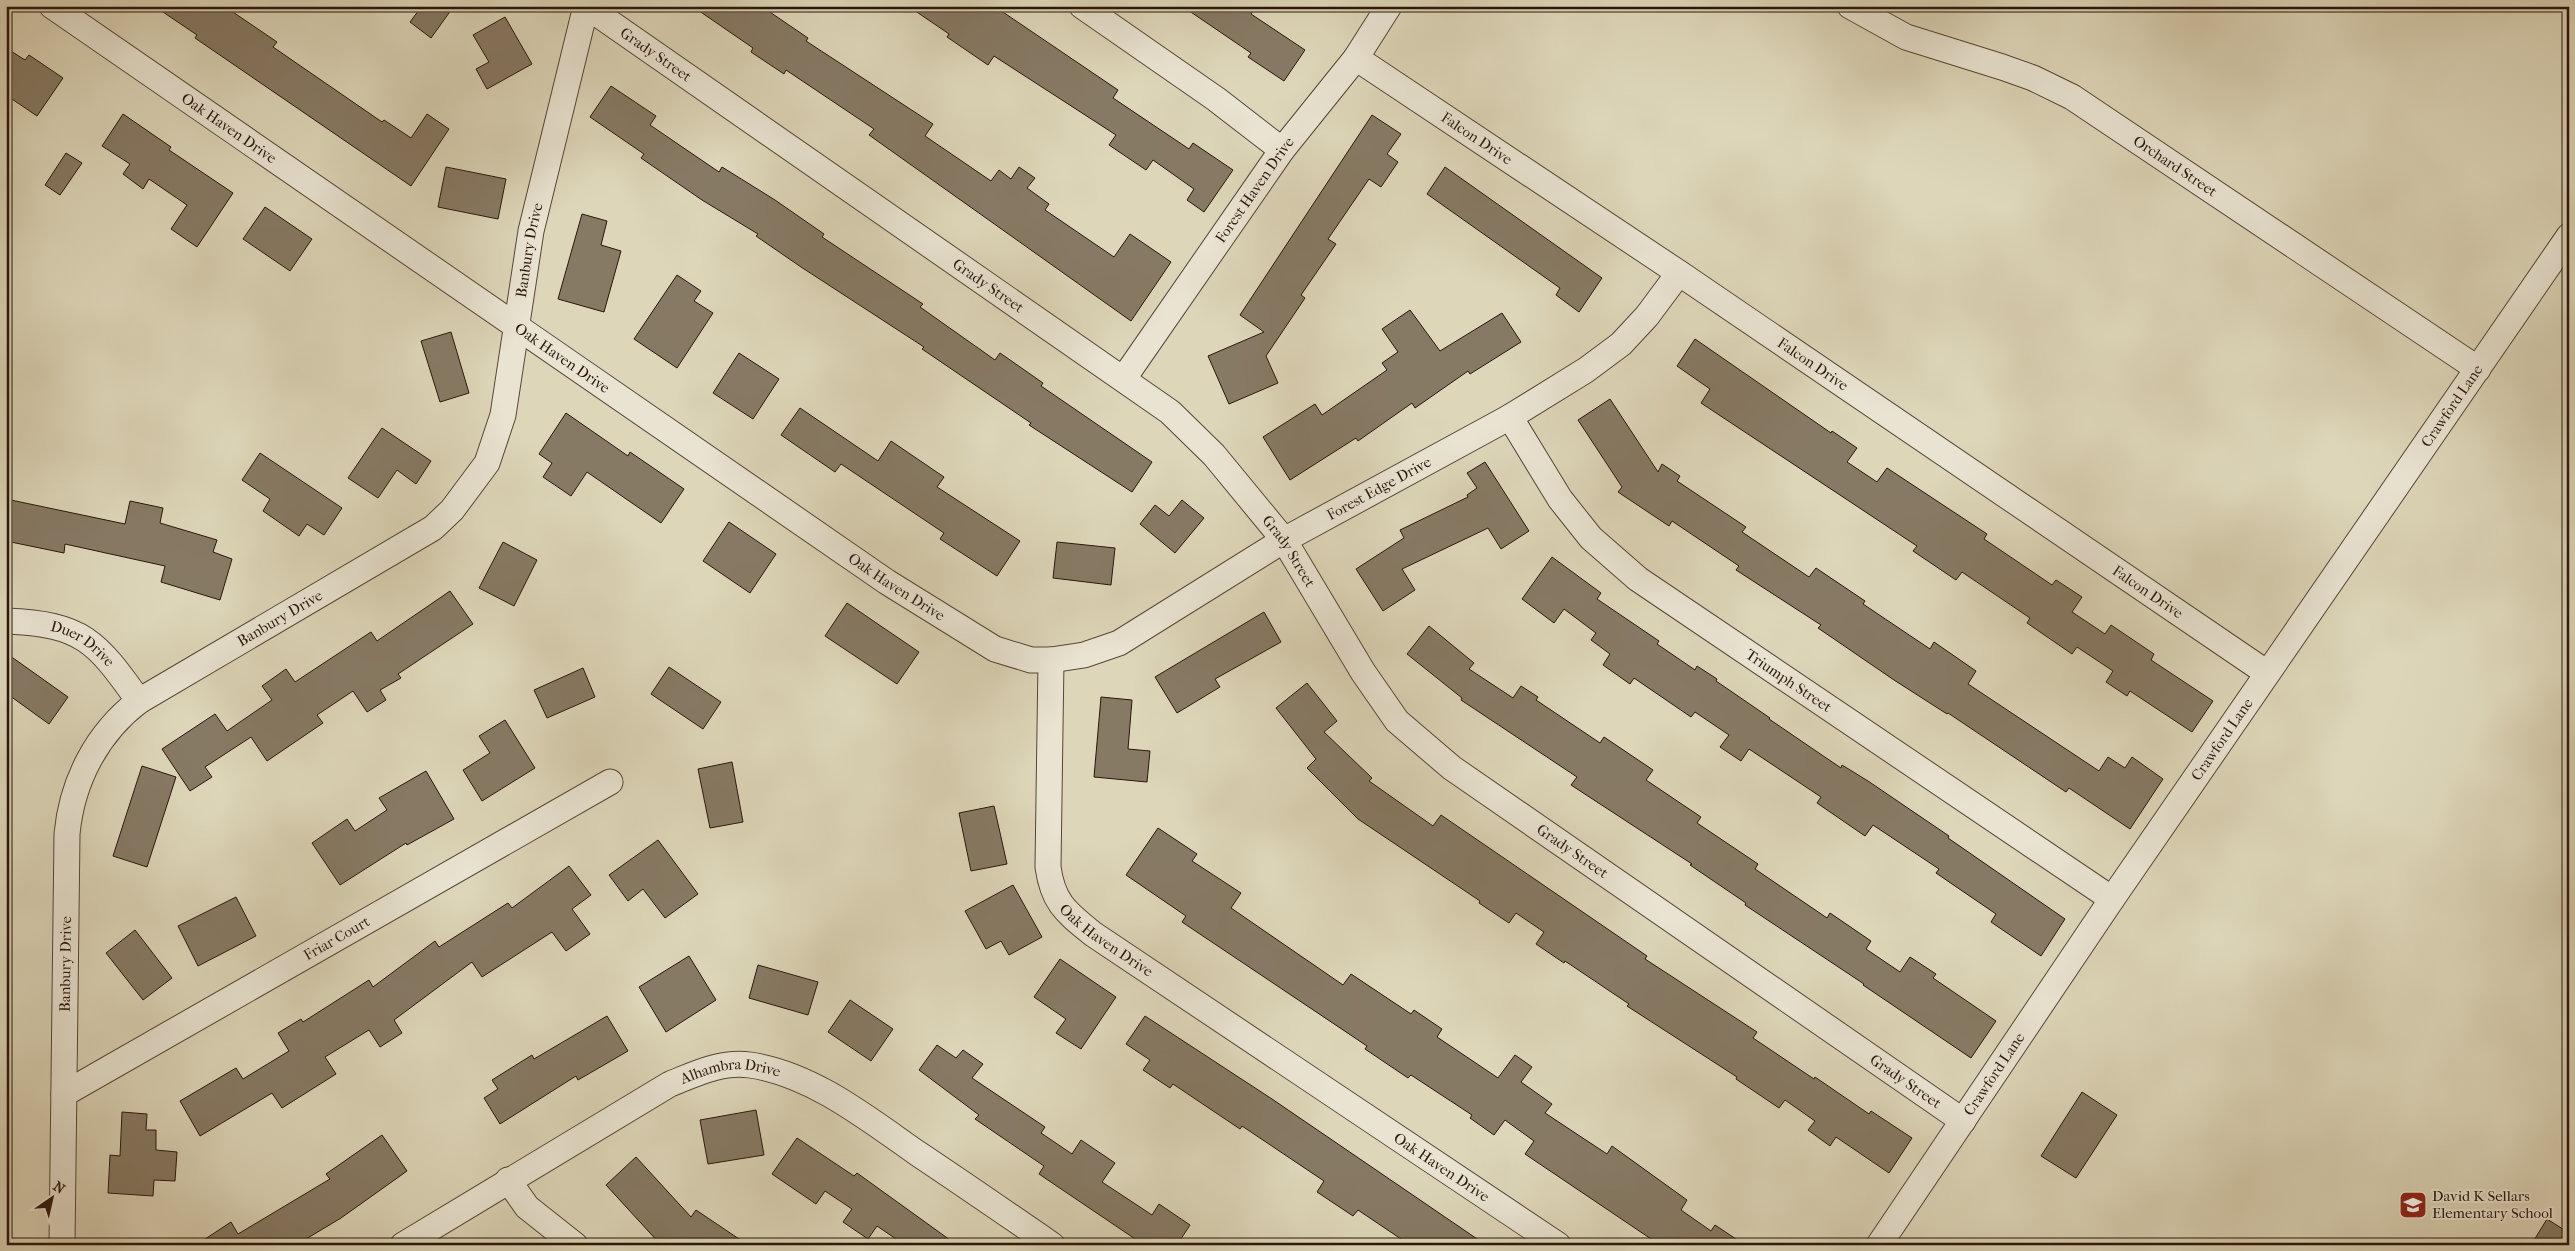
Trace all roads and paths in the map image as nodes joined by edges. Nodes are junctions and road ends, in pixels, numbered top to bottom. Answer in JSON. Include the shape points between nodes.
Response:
{"nodes":[{"id":1,"x":52,"y":6,"type":"edge"},
{"id":2,"x":586,"y":6,"type":"edge"},
{"id":3,"x":1082,"y":6,"type":"edge"},
{"id":4,"x":1389,"y":6,"type":"edge"},
{"id":5,"x":1850,"y":6,"type":"edge"},
{"id":6,"x":1356,"y":58,"type":"junction"},
{"id":7,"x":1282,"y":150,"type":"junction"},
{"id":8,"x":2569,"y":236,"type":"edge"},
{"id":9,"x":1679,"y":273,"type":"junction"},
{"id":10,"x":516,"y":326,"type":"junction"},
{"id":11,"x":2478,"y":369,"type":"junction"},
{"id":12,"x":1124,"y":378,"type":"junction"},
{"id":13,"x":1510,"y":417,"type":"junction"},
{"id":14,"x":1284,"y":540,"type":"junction"},
{"id":15,"x":6,"y":620,"type":"edge"},
{"id":16,"x":1051,"y":660,"type":"junction"},
{"id":17,"x":2267,"y":673,"type":"junction"},
{"id":18,"x":139,"y":701,"type":"junction"},
{"id":19,"x":610,"y":782,"type":"dead end"},
{"id":20,"x":2112,"y":899,"type":"junction"},
{"id":21,"x":64,"y":1094,"type":"junction"},
{"id":22,"x":1963,"y":1120,"type":"junction"},
{"id":23,"x":508,"y":1180,"type":"junction"},
{"id":24,"x":62,"y":1245,"type":"edge"},
{"id":25,"x":403,"y":1245,"type":"edge"},
{"id":26,"x":575,"y":1245,"type":"edge"},
{"id":27,"x":1052,"y":1245,"type":"edge"},
{"id":28,"x":1558,"y":1245,"type":"edge"},
{"id":29,"x":1879,"y":1245,"type":"edge"}],
"edges":[{"from":1,"to":10,"type":"street","name":"Oak Haven Drive"},
{"from":2,"to":10,"type":"street","name":"Banbury Drive","via":[[531,231]]},
{"from":2,"to":12,"type":"street","name":"Grady Street"},
{"from":3,"to":7,"type":"street","via":[[1216,99]]},
{"from":4,"to":6,"type":"street","name":"Forest Haven Drive"},
{"from":5,"to":11,"type":"street","name":"Orchard Street","via":[[1906,38],[2033,78],[2072,97]]},
{"from":6,"to":7,"type":"street","name":"Forest Haven Drive"},
{"from":6,"to":9,"type":"street","name":"Falcon Drive"},
{"from":7,"to":12,"type":"street","name":"Forest Haven Drive"},
{"from":8,"to":11,"type":"street","name":"Crawford Lane"},
{"from":9,"to":13,"type":"street","name":"Forest Edge Drive","via":[[1621,344]]},
{"from":9,"to":17,"type":"street","name":"Falcon Drive"},
{"from":10,"to":16,"type":"street","name":"Oak Haven Drive","via":[[886,582],[970,635],[995,649],[1032,660]]},
{"from":10,"to":18,"type":"street","name":"Banbury Drive","via":[[496,441],[487,463],[452,510],[433,528]]},
{"from":11,"to":17,"type":"street","name":"Crawford Lane"},
{"from":12,"to":14,"type":"street","name":"Grady Street","via":[[1170,412],[1214,455]]},
{"from":13,"to":14,"type":"street","name":"Forest Edge Drive"},
{"from":13,"to":20,"type":"street","name":"Triumph Street","via":[[1560,499],[1591,538],[1638,579]]},
{"from":14,"to":16,"type":"street","name":"Forest Edge Drive","via":[[1118,643],[1084,655]]},
{"from":14,"to":22,"type":"street","name":"Grady Street","via":[[1362,672],[1397,721],[1452,768]]},
{"from":15,"to":18,"type":"street","name":"Duer Drive","via":[[38,622],[72,631],[96,646]]},
{"from":16,"to":28,"type":"street","name":"Oak Haven Drive","via":[[1048,867],[1051,890],[1067,914]]},
{"from":17,"to":20,"type":"street","name":"Crawford Lane"},
{"from":18,"to":21,"type":"street","name":"Banbury Drive","via":[[119,716],[103,736],[83,769],[69,809],[65,872]]},
{"from":19,"to":21,"type":"street","name":"Friar Court"},
{"from":20,"to":22,"type":"street","name":"Crawford Lane"},
{"from":21,"to":24,"type":"street","name":"Banbury Drive"},
{"from":22,"to":29,"type":"street","name":"Crawford Lane"},
{"from":23,"to":25,"type":"street","name":"Alhambra Drive"},
{"from":23,"to":26,"type":"street","via":[[527,1207]]},
{"from":23,"to":27,"type":"street","name":"Alhambra Drive","via":[[670,1084],[717,1066],[748,1065],[793,1076],[824,1092]]}]}
